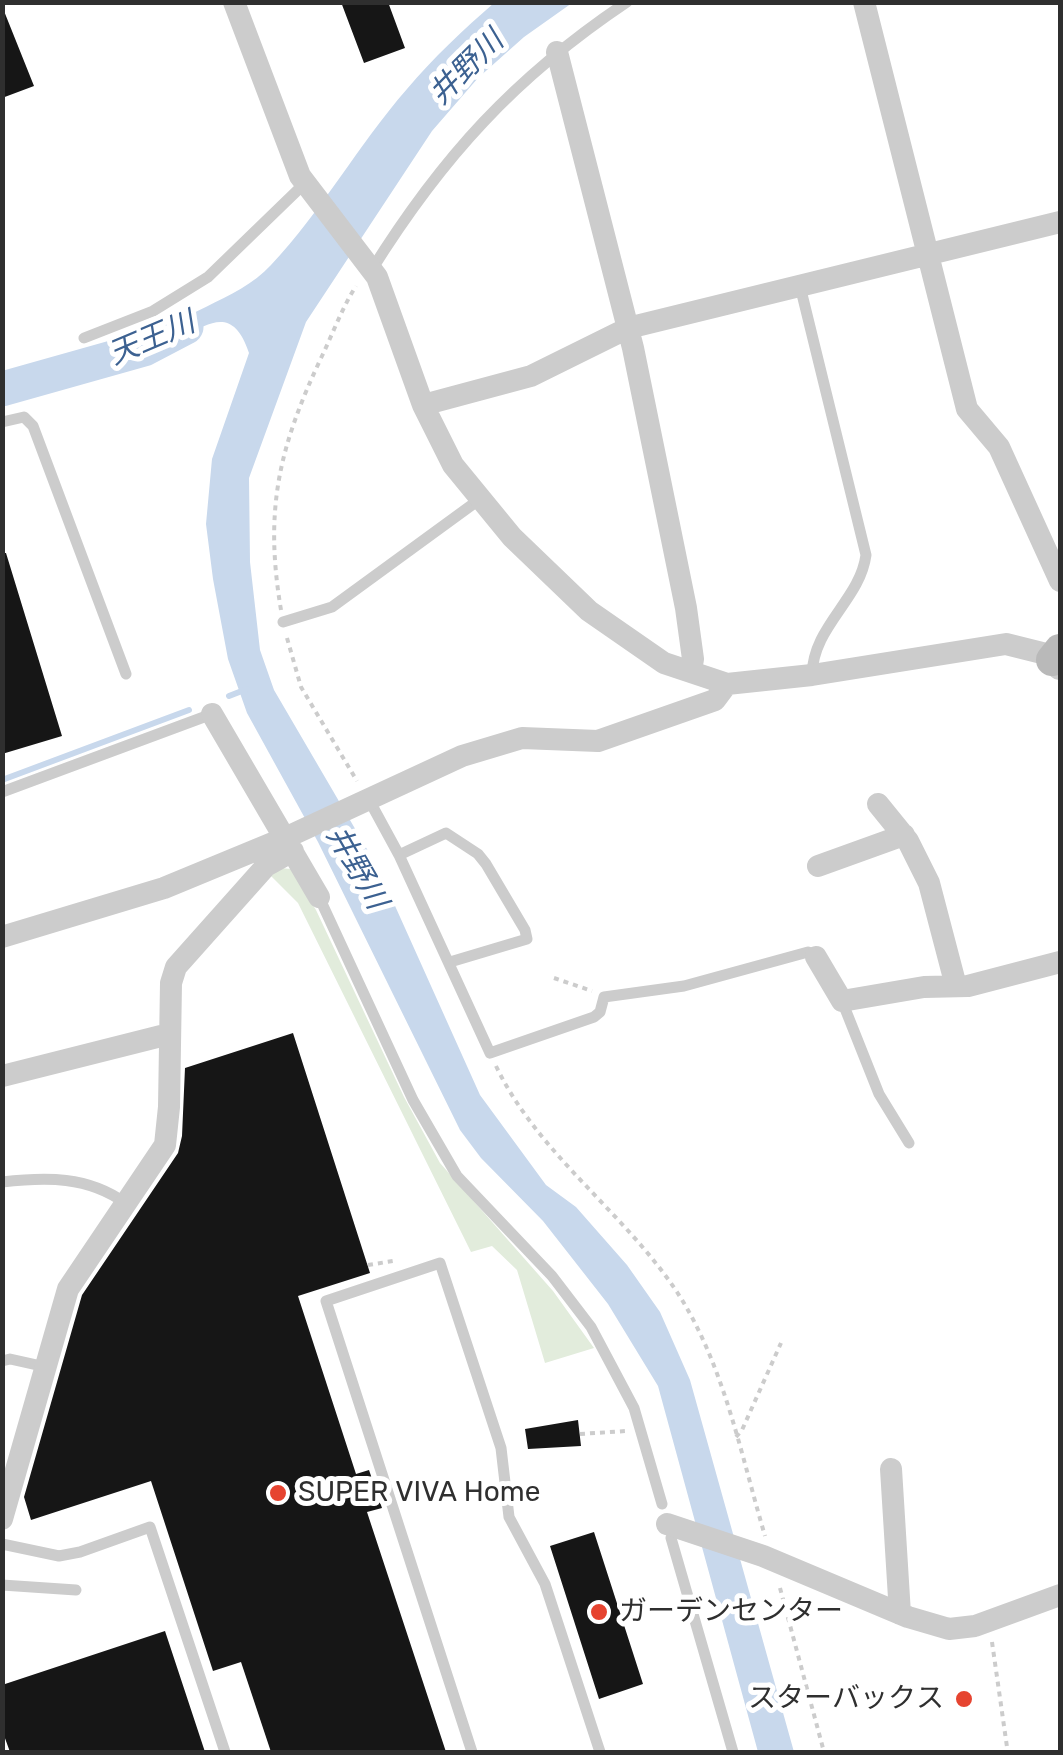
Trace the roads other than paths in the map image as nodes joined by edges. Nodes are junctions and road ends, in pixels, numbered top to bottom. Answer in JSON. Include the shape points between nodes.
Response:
{"nodes":[{"id":1,"x":234,"y":2,"type":"edge"},
{"id":2,"x":627,"y":2,"type":"edge"},
{"id":3,"x":864,"y":2,"type":"edge"},
{"id":4,"x":556,"y":52,"type":"junction"},
{"id":5,"x":308,"y":188,"type":"junction"},
{"id":6,"x":1060,"y":222,"type":"edge"},
{"id":7,"x":928,"y":254,"type":"junction"},
{"id":8,"x":366,"y":271,"type":"junction"},
{"id":9,"x":800,"y":286,"type":"junction"},
{"id":10,"x":628,"y":328,"type":"junction"},
{"id":11,"x":84,"y":338,"type":"dead end"},
{"id":12,"x":423,"y":405,"type":"junction"},
{"id":13,"x":2,"y":422,"type":"edge"},
{"id":14,"x":480,"y":500,"type":"junction"},
{"id":15,"x":1060,"y":582,"type":"edge"},
{"id":16,"x":283,"y":622,"type":"road end"},
{"id":17,"x":1058,"y":661,"type":"edge"},
{"id":18,"x":691,"y":671,"type":"junction"},
{"id":19,"x":126,"y":674,"type":"dead end"},
{"id":20,"x":812,"y":675,"type":"junction"},
{"id":21,"x":727,"y":684,"type":"junction"},
{"id":22,"x":212,"y":714,"type":"joint"},
{"id":23,"x":2,"y":792,"type":"edge"},
{"id":24,"x":365,"y":796,"type":"junction"},
{"id":25,"x":878,"y":804,"type":"dead end"},
{"id":26,"x":904,"y":835,"type":"junction"},
{"id":27,"x":290,"y":841,"type":"junction"},
{"id":28,"x":399,"y":855,"type":"junction"},
{"id":29,"x":818,"y":866,"type":"dead end"},
{"id":30,"x":319,"y":897,"type":"joint"},
{"id":31,"x":2,"y":937,"type":"edge"},
{"id":32,"x":816,"y":958,"type":"joint"},
{"id":33,"x":450,"y":962,"type":"junction"},
{"id":34,"x":1060,"y":962,"type":"edge"},
{"id":35,"x":956,"y":986,"type":"junction"},
{"id":36,"x":842,"y":1001,"type":"junction"},
{"id":37,"x":169,"y":1034,"type":"junction"},
{"id":38,"x":2,"y":1076,"type":"edge"},
{"id":39,"x":909,"y":1143,"type":"dead end"},
{"id":40,"x":2,"y":1182,"type":"edge"},
{"id":41,"x":125,"y":1203,"type":"junction"},
{"id":42,"x":2,"y":1361,"type":"edge"},
{"id":43,"x":46,"y":1366,"type":"junction"},
{"id":44,"x":891,"y":1469,"type":"dead end"},
{"id":45,"x":2,"y":1519,"type":"edge"},
{"id":46,"x":668,"y":1523,"type":"junction"},
{"id":47,"x":2,"y":1544,"type":"edge"},
{"id":48,"x":2,"y":1585,"type":"edge"},
{"id":49,"x":76,"y":1590,"type":"dead end"},
{"id":50,"x":1060,"y":1595,"type":"edge"},
{"id":51,"x":900,"y":1614,"type":"junction"},
{"id":52,"x":225,"y":1752,"type":"edge"},
{"id":53,"x":472,"y":1752,"type":"edge"},
{"id":54,"x":600,"y":1752,"type":"edge"},
{"id":55,"x":733,"y":1752,"type":"edge"}],
"edges":[{"from":1,"to":5,"type":"street"},
{"from":2,"to":4,"type":"lane"},
{"from":3,"to":7,"type":"street"},
{"from":4,"to":8,"type":"lane","via":[[492,110]]},
{"from":4,"to":10,"type":"street"},
{"from":5,"to":8,"type":"street"},
{"from":5,"to":11,"type":"lane","via":[[208,277],[154,310]]},
{"from":6,"to":7,"type":"street"},
{"from":7,"to":9,"type":"street"},
{"from":7,"to":15,"type":"street","via":[[967,409],[999,447]]},
{"from":8,"to":12,"type":"street","via":[[382,288]]},
{"from":9,"to":10,"type":"street"},
{"from":9,"to":20,"type":"lane","via":[[866,556],[822,634]]},
{"from":10,"to":12,"type":"street","via":[[531,376]]},
{"from":10,"to":18,"type":"street","via":[[686,608]]},
{"from":12,"to":14,"type":"street","via":[[453,466]]},
{"from":13,"to":19,"type":"lane","via":[[24,417],[33,426]]},
{"from":14,"to":16,"type":"lane","via":[[332,607]]},
{"from":14,"to":18,"type":"street","via":[[589,612],[664,664]]},
{"from":17,"to":20,"type":"street","via":[[1006,644]]},
{"from":18,"to":21,"type":"street"},
{"from":20,"to":21,"type":"street"},
{"from":21,"to":24,"type":"street","via":[[715,700],[598,742],[508,741]]},
{"from":22,"to":23,"type":"lane"},
{"from":22,"to":27,"type":"street"},
{"from":24,"to":27,"type":"street"},
{"from":24,"to":28,"type":"lane"},
{"from":25,"to":26,"type":"street"},
{"from":26,"to":29,"type":"street"},
{"from":26,"to":35,"type":"street","via":[[929,884]]},
{"from":27,"to":30,"type":"street"},
{"from":27,"to":31,"type":"street"},
{"from":27,"to":37,"type":"street","via":[[176,967]]},
{"from":28,"to":33,"type":"lane"},
{"from":28,"to":33,"type":"lane","via":[[446,833],[486,864],[525,930],[527,939]]},
{"from":30,"to":46,"type":"lane","via":[[412,1100],[456,1176],[572,1299],[624,1384]]},
{"from":32,"to":33,"type":"lane","via":[[808,952],[684,986],[604,998],[594,1017],[490,1053]]},
{"from":32,"to":36,"type":"street"},
{"from":34,"to":35,"type":"street"},
{"from":35,"to":36,"type":"street"},
{"from":36,"to":39,"type":"lane","via":[[879,1094]]},
{"from":37,"to":38,"type":"street"},
{"from":37,"to":41,"type":"street","via":[[165,1145]]},
{"from":40,"to":41,"type":"lane","via":[[83,1181]]},
{"from":41,"to":43,"type":"street","via":[[71,1284]]},
{"from":42,"to":43,"type":"lane"},
{"from":43,"to":45,"type":"street"},
{"from":44,"to":51,"type":"street"},
{"from":46,"to":51,"type":"street","via":[[765,1550]]},
{"from":46,"to":55,"type":"lane"},
{"from":47,"to":52,"type":"lane","via":[[59,1556],[150,1527]]},
{"from":48,"to":49,"type":"lane"},
{"from":50,"to":51,"type":"street","via":[[976,1626],[949,1629]]},
{"from":53,"to":54,"type":"lane","via":[[326,1301],[440,1262],[501,1448],[510,1517],[545,1584]]}]}
